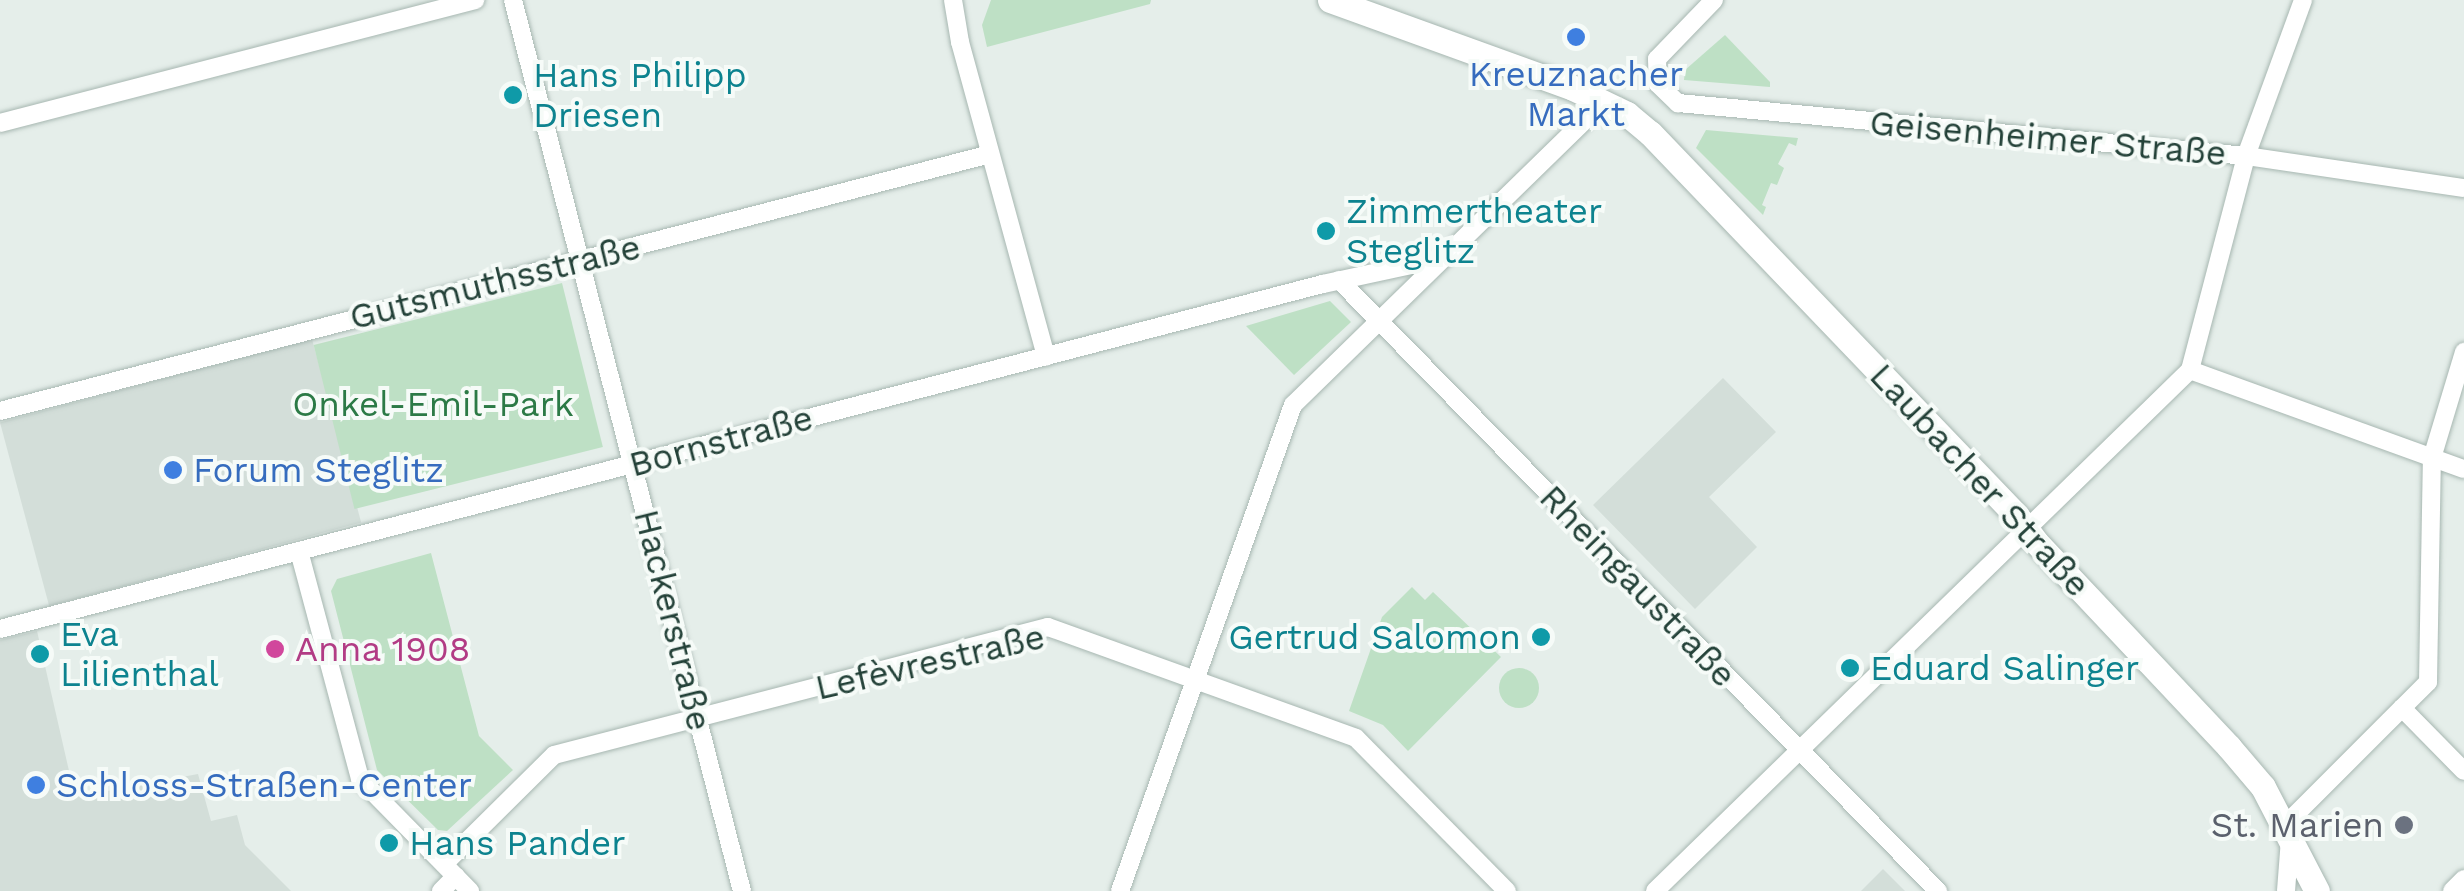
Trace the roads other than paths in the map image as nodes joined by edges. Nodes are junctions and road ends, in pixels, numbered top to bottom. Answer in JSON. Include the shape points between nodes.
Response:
{"nodes":[{"id":1,"x":475,"y":0,"type":"edge"},
{"id":2,"x":513,"y":0,"type":"edge"},
{"id":3,"x":954,"y":0,"type":"edge"},
{"id":4,"x":1330,"y":0,"type":"edge"},
{"id":5,"x":1714,"y":0,"type":"edge"},
{"id":6,"x":2303,"y":0,"type":"edge"},
{"id":7,"x":1604,"y":101,"type":"junction"},
{"id":8,"x":0,"y":123,"type":"edge"},
{"id":9,"x":990,"y":154,"type":"junction"},
{"id":10,"x":2246,"y":156,"type":"junction"},
{"id":11,"x":2464,"y":188,"type":"edge"},
{"id":12,"x":1442,"y":258,"type":"junction"},
{"id":13,"x":580,"y":260,"type":"junction"},
{"id":14,"x":1339,"y":280,"type":"junction"},
{"id":15,"x":1378,"y":321,"type":"junction"},
{"id":16,"x":2464,"y":352,"type":"edge"},
{"id":17,"x":1046,"y":356,"type":"junction"},
{"id":18,"x":2190,"y":370,"type":"junction"},
{"id":19,"x":0,"y":411,"type":"edge"},
{"id":20,"x":2432,"y":458,"type":"junction"},
{"id":21,"x":633,"y":465,"type":"junction"},
{"id":22,"x":2464,"y":469,"type":"edge"},
{"id":23,"x":2026,"y":528,"type":"junction"},
{"id":24,"x":300,"y":551,"type":"junction"},
{"id":25,"x":0,"y":629,"type":"edge"},
{"id":26,"x":1196,"y":681,"type":"junction"},
{"id":27,"x":2402,"y":708,"type":"junction"},
{"id":28,"x":698,"y":718,"type":"junction"},
{"id":29,"x":1798,"y":749,"type":"junction"},
{"id":30,"x":2464,"y":771,"type":"edge"},
{"id":31,"x":2287,"y":832,"type":"junction"},
{"id":32,"x":450,"y":871,"type":"junction"},
{"id":33,"x":2464,"y":880,"type":"edge"},
{"id":34,"x":441,"y":891,"type":"edge"},
{"id":35,"x":470,"y":891,"type":"edge"},
{"id":36,"x":742,"y":891,"type":"edge"},
{"id":37,"x":1120,"y":891,"type":"edge"},
{"id":38,"x":1507,"y":891,"type":"edge"},
{"id":39,"x":1655,"y":891,"type":"edge"},
{"id":40,"x":1938,"y":891,"type":"edge"},
{"id":41,"x":2286,"y":891,"type":"edge"},
{"id":42,"x":2316,"y":891,"type":"edge"},
{"id":43,"x":2452,"y":891,"type":"edge"}],
"edges":[{"from":1,"to":8,"type":"street"},
{"from":2,"to":13,"type":"street","name":"Hackerstraße"},
{"from":3,"to":9,"type":"street"},
{"from":4,"to":7,"type":"street","name":"Laubacher Straße"},
{"from":5,"to":10,"type":"street","name":"Geisenheimer Straße","via":[[1661,52],[1656,66],[1664,93],[1684,104]]},
{"from":6,"to":10,"type":"street"},
{"from":7,"to":12,"type":"street"},
{"from":7,"to":23,"type":"street","name":"Laubacher Straße","via":[[1665,148]]},
{"from":9,"to":13,"type":"street","name":"Gutsmuthsstraße"},
{"from":9,"to":17,"type":"street"},
{"from":10,"to":11,"type":"street","name":"Geisenheimer Straße"},
{"from":10,"to":18,"type":"street"},
{"from":12,"to":14,"type":"street","name":"Bornstraße"},
{"from":12,"to":15,"type":"street"},
{"from":13,"to":19,"type":"street","name":"Gutsmuthsstraße"},
{"from":13,"to":21,"type":"street","name":"Hackerstraße"},
{"from":14,"to":15,"type":"street","name":"Rheingaustraße"},
{"from":14,"to":17,"type":"street","name":"Bornstraße"},
{"from":15,"to":26,"type":"street","via":[[1293,405]]},
{"from":15,"to":29,"type":"street","name":"Rheingaustraße"},
{"from":16,"to":20,"type":"street"},
{"from":17,"to":21,"type":"street","name":"Bornstraße"},
{"from":18,"to":20,"type":"street"},
{"from":18,"to":23,"type":"street"},
{"from":20,"to":22,"type":"street"},
{"from":20,"to":27,"type":"street","via":[[2428,682]]},
{"from":21,"to":24,"type":"street","name":"Bornstraße"},
{"from":21,"to":28,"type":"street","name":"Hackerstraße"},
{"from":23,"to":29,"type":"street"},
{"from":23,"to":31,"type":"street","name":"Laubacher Straße","via":[[2240,760]]},
{"from":24,"to":25,"type":"street","name":"Bornstraße"},
{"from":24,"to":32,"type":"street","via":[[360,779]]},
{"from":26,"to":28,"type":"street","name":"Lefèvrestraße","via":[[1048,627]]},
{"from":26,"to":37,"type":"street"},
{"from":26,"to":38,"type":"street","name":"Lefèvrestraße","via":[[1360,741]]},
{"from":27,"to":30,"type":"street"},
{"from":27,"to":31,"type":"street"},
{"from":28,"to":32,"type":"street","name":"Lefèvrestraße","via":[[554,755]]},
{"from":28,"to":36,"type":"street","name":"Hackerstraße"},
{"from":29,"to":39,"type":"street"},
{"from":29,"to":40,"type":"street","name":"Rheingaustraße"},
{"from":31,"to":41,"type":"street"},
{"from":31,"to":42,"type":"street","name":"Laubacher Straße"},
{"from":32,"to":34,"type":"street","name":"Lefèvrestraße"},
{"from":32,"to":35,"type":"street"},
{"from":33,"to":43,"type":"street"}]}
